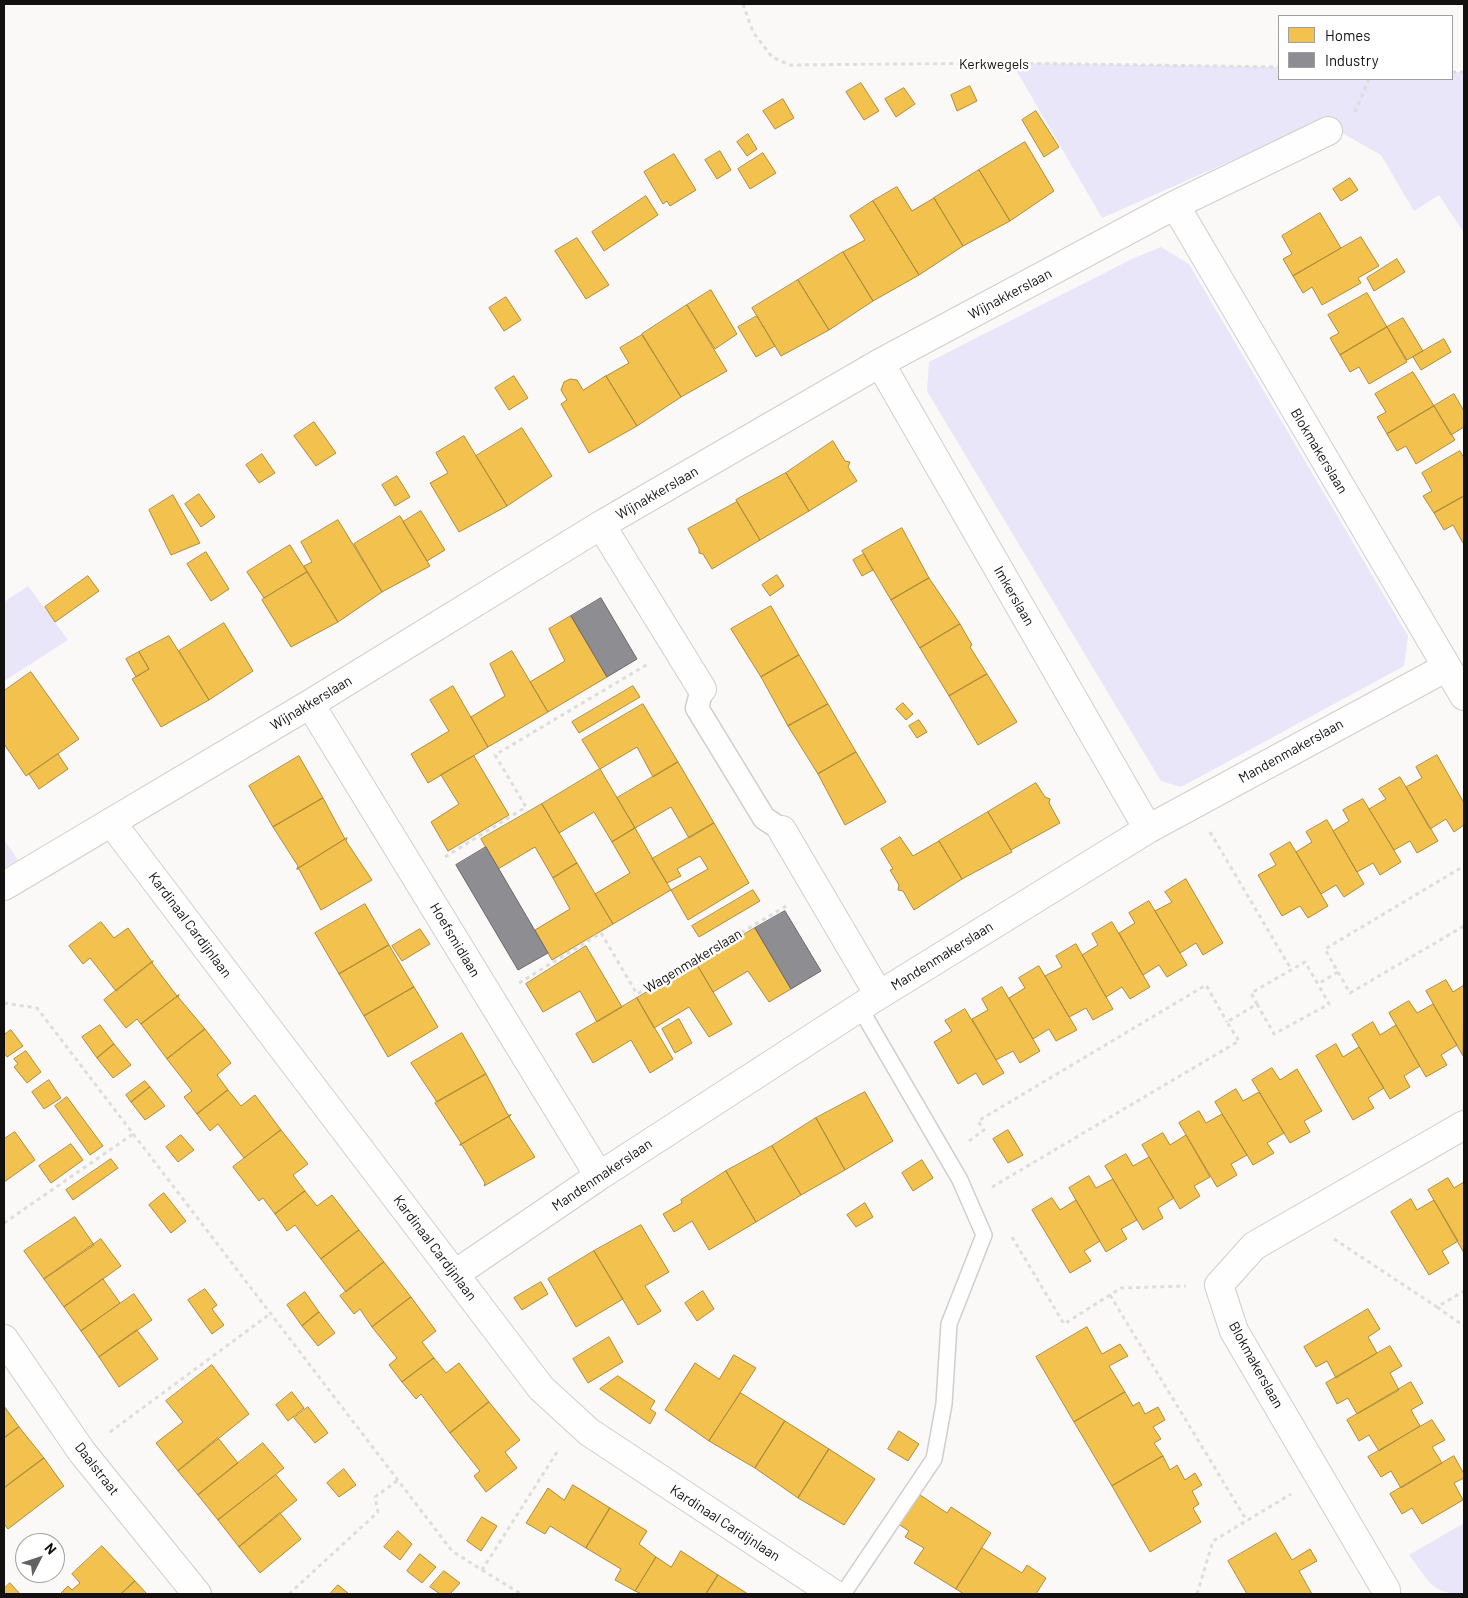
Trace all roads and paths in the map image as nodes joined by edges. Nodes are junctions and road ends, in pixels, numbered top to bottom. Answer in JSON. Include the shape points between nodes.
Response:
{"nodes":[{"id":1,"x":743,"y":4,"type":"edge"},
{"id":2,"x":1278,"y":66,"type":"edge"},
{"id":3,"x":1328,"y":131,"type":"dead end"},
{"id":4,"x":1175,"y":205,"type":"junction"},
{"id":5,"x":880,"y":363,"type":"junction"},
{"id":6,"x":601,"y":526,"type":"junction"},
{"id":7,"x":676,"y":647,"type":"junction"},
{"id":8,"x":1447,"y":667,"type":"junction"},
{"id":9,"x":702,"y":689,"type":"joint"},
{"id":10,"x":1464,"y":696,"type":"edge"},
{"id":11,"x":310,"y":704,"type":"junction"},
{"id":12,"x":1194,"y":804,"type":"junction"},
{"id":13,"x":111,"y":822,"type":"junction"},
{"id":14,"x":1148,"y":829,"type":"junction"},
{"id":15,"x":782,"y":830,"type":"joint"},
{"id":16,"x":1464,"y":866,"type":"edge"},
{"id":17,"x":415,"y":875,"type":"junction"},
{"id":18,"x":4,"y":886,"type":"edge"},
{"id":19,"x":816,"y":888,"type":"junction"},
{"id":20,"x":1464,"y":926,"type":"edge"},
{"id":21,"x":1291,"y":970,"type":"junction"},
{"id":22,"x":1338,"y":972,"type":"junction"},
{"id":23,"x":1318,"y":984,"type":"junction"},
{"id":24,"x":491,"y":1000,"type":"junction"},
{"id":25,"x":869,"y":1001,"type":"junction"},
{"id":26,"x":4,"y":1003,"type":"edge"},
{"id":27,"x":1258,"y":1004,"type":"junction"},
{"id":28,"x":1227,"y":1022,"type":"junction"},
{"id":29,"x":1464,"y":1125,"type":"edge"},
{"id":30,"x":133,"y":1134,"type":"junction"},
{"id":31,"x":965,"y":1144,"type":"dead end"},
{"id":32,"x":599,"y":1176,"type":"junction"},
{"id":33,"x":986,"y":1191,"type":"dead end"},
{"id":34,"x":1303,"y":1218,"type":"junction"},
{"id":35,"x":4,"y":1224,"type":"edge"},
{"id":36,"x":1010,"y":1233,"type":"dead end"},
{"id":37,"x":455,"y":1274,"type":"junction"},
{"id":38,"x":1219,"y":1285,"type":"junction"},
{"id":39,"x":1464,"y":1291,"type":"edge"},
{"id":40,"x":1110,"y":1295,"type":"junction"},
{"id":41,"x":1437,"y":1307,"type":"junction"},
{"id":42,"x":270,"y":1314,"type":"junction"},
{"id":43,"x":1464,"y":1326,"type":"edge"},
{"id":44,"x":4,"y":1339,"type":"edge"},
{"id":45,"x":577,"y":1421,"type":"junction"},
{"id":46,"x":82,"y":1452,"type":"junction"},
{"id":47,"x":1319,"y":1477,"type":"junction"},
{"id":48,"x":398,"y":1480,"type":"junction"},
{"id":49,"x":1247,"y":1521,"type":"junction"},
{"id":50,"x":482,"y":1570,"type":"junction"},
{"id":51,"x":197,"y":1594,"type":"edge"},
{"id":52,"x":289,"y":1594,"type":"edge"},
{"id":53,"x":521,"y":1594,"type":"edge"},
{"id":54,"x":834,"y":1594,"type":"edge"},
{"id":55,"x":843,"y":1594,"type":"edge"},
{"id":56,"x":1197,"y":1594,"type":"edge"},
{"id":57,"x":1386,"y":1594,"type":"edge"}],
"edges":[{"from":1,"to":2,"type":"path","name":"Kerkwegels","via":[[753,32],[762,45],[772,57],[790,65]]},
{"from":3,"to":4,"type":"street","name":"Wijnakkerslaan"},
{"from":4,"to":5,"type":"street","name":"Wijnakkerslaan"},
{"from":4,"to":8,"type":"street","name":"Blokmakerslaan"},
{"from":5,"to":6,"type":"street","name":"Wijnakkerslaan"},
{"from":5,"to":14,"type":"street","name":"Imkerslaan"},
{"from":6,"to":7,"type":"street"},
{"from":6,"to":11,"type":"street","name":"Wijnakkerslaan"},
{"from":7,"to":9,"type":"street"},
{"from":7,"to":17,"type":"path","via":[[495,755],[526,808]]},
{"from":8,"to":10,"type":"street","name":"Blokmakerslaan"},
{"from":8,"to":12,"type":"street","name":"Mandenmakerslaan"},
{"from":9,"to":15,"type":"street","via":[[697,708],[764,818]]},
{"from":11,"to":13,"type":"street","name":"Wijnakkerslaan"},
{"from":11,"to":17,"type":"street","name":"Hoefsmidlaan"},
{"from":12,"to":14,"type":"street","name":"Mandenmakerslaan"},
{"from":12,"to":21,"type":"path"},
{"from":13,"to":18,"type":"street","name":"Wijnakkerslaan"},
{"from":13,"to":37,"type":"street","name":"Kardinaal Cardijnlaan"},
{"from":14,"to":25,"type":"street","name":"Mandenmakerslaan"},
{"from":15,"to":19,"type":"street"},
{"from":16,"to":22,"type":"path","via":[[1325,950]]},
{"from":17,"to":24,"type":"street","name":"Hoefsmidlaan"},
{"from":19,"to":24,"type":"path","name":"Wagenmakerslaan","via":[[637,994],[601,933]]},
{"from":19,"to":25,"type":"street"},
{"from":20,"to":22,"type":"path","via":[[1350,993]]},
{"from":21,"to":23,"type":"path","via":[[1305,962]]},
{"from":21,"to":27,"type":"path","via":[[1251,993]]},
{"from":22,"to":23,"type":"path"},
{"from":23,"to":27,"type":"path","via":[[1329,1004],[1274,1034]]},
{"from":24,"to":32,"type":"street","name":"Hoefsmidlaan"},
{"from":25,"to":32,"type":"street","name":"Mandenmakerslaan"},
{"from":25,"to":55,"type":"lane","via":[[960,1180],[984,1235],[949,1324],[944,1404],[934,1459]]},
{"from":26,"to":30,"type":"path","via":[[37,1008]]},
{"from":27,"to":28,"type":"path"},
{"from":28,"to":31,"type":"path","via":[[1206,985],[978,1121],[984,1130]]},
{"from":28,"to":33,"type":"path","via":[[1238,1042]]},
{"from":29,"to":34,"type":"street"},
{"from":30,"to":35,"type":"path"},
{"from":30,"to":42,"type":"path"},
{"from":32,"to":37,"type":"street","name":"Mandenmakerslaan"},
{"from":34,"to":38,"type":"street","via":[[1254,1246]]},
{"from":34,"to":41,"type":"path"},
{"from":36,"to":40,"type":"path","via":[[1064,1324]]},
{"from":37,"to":45,"type":"street","name":"Kardinaal Cardijnlaan","via":[[541,1388]]},
{"from":38,"to":40,"type":"path","via":[[1121,1288]]},
{"from":38,"to":47,"type":"street","name":"Blokmakerslaan","via":[[1234,1331]]},
{"from":39,"to":41,"type":"path"},
{"from":40,"to":49,"type":"path"},
{"from":41,"to":43,"type":"path"},
{"from":42,"to":46,"type":"path"},
{"from":42,"to":48,"type":"path"},
{"from":44,"to":46,"type":"street","name":"Daalstraat"},
{"from":45,"to":50,"type":"path"},
{"from":45,"to":54,"type":"street","name":"Kardinaal Cardijnlaan","via":[[597,1438]]},
{"from":46,"to":51,"type":"street","name":"Daalstraat"},
{"from":47,"to":49,"type":"path"},
{"from":47,"to":57,"type":"street","name":"Blokmakerslaan"},
{"from":48,"to":50,"type":"path","via":[[452,1551]]},
{"from":48,"to":52,"type":"path","via":[[375,1497],[378,1512]]},
{"from":49,"to":56,"type":"path","via":[[1213,1541]]},
{"from":50,"to":53,"type":"path"}]}
